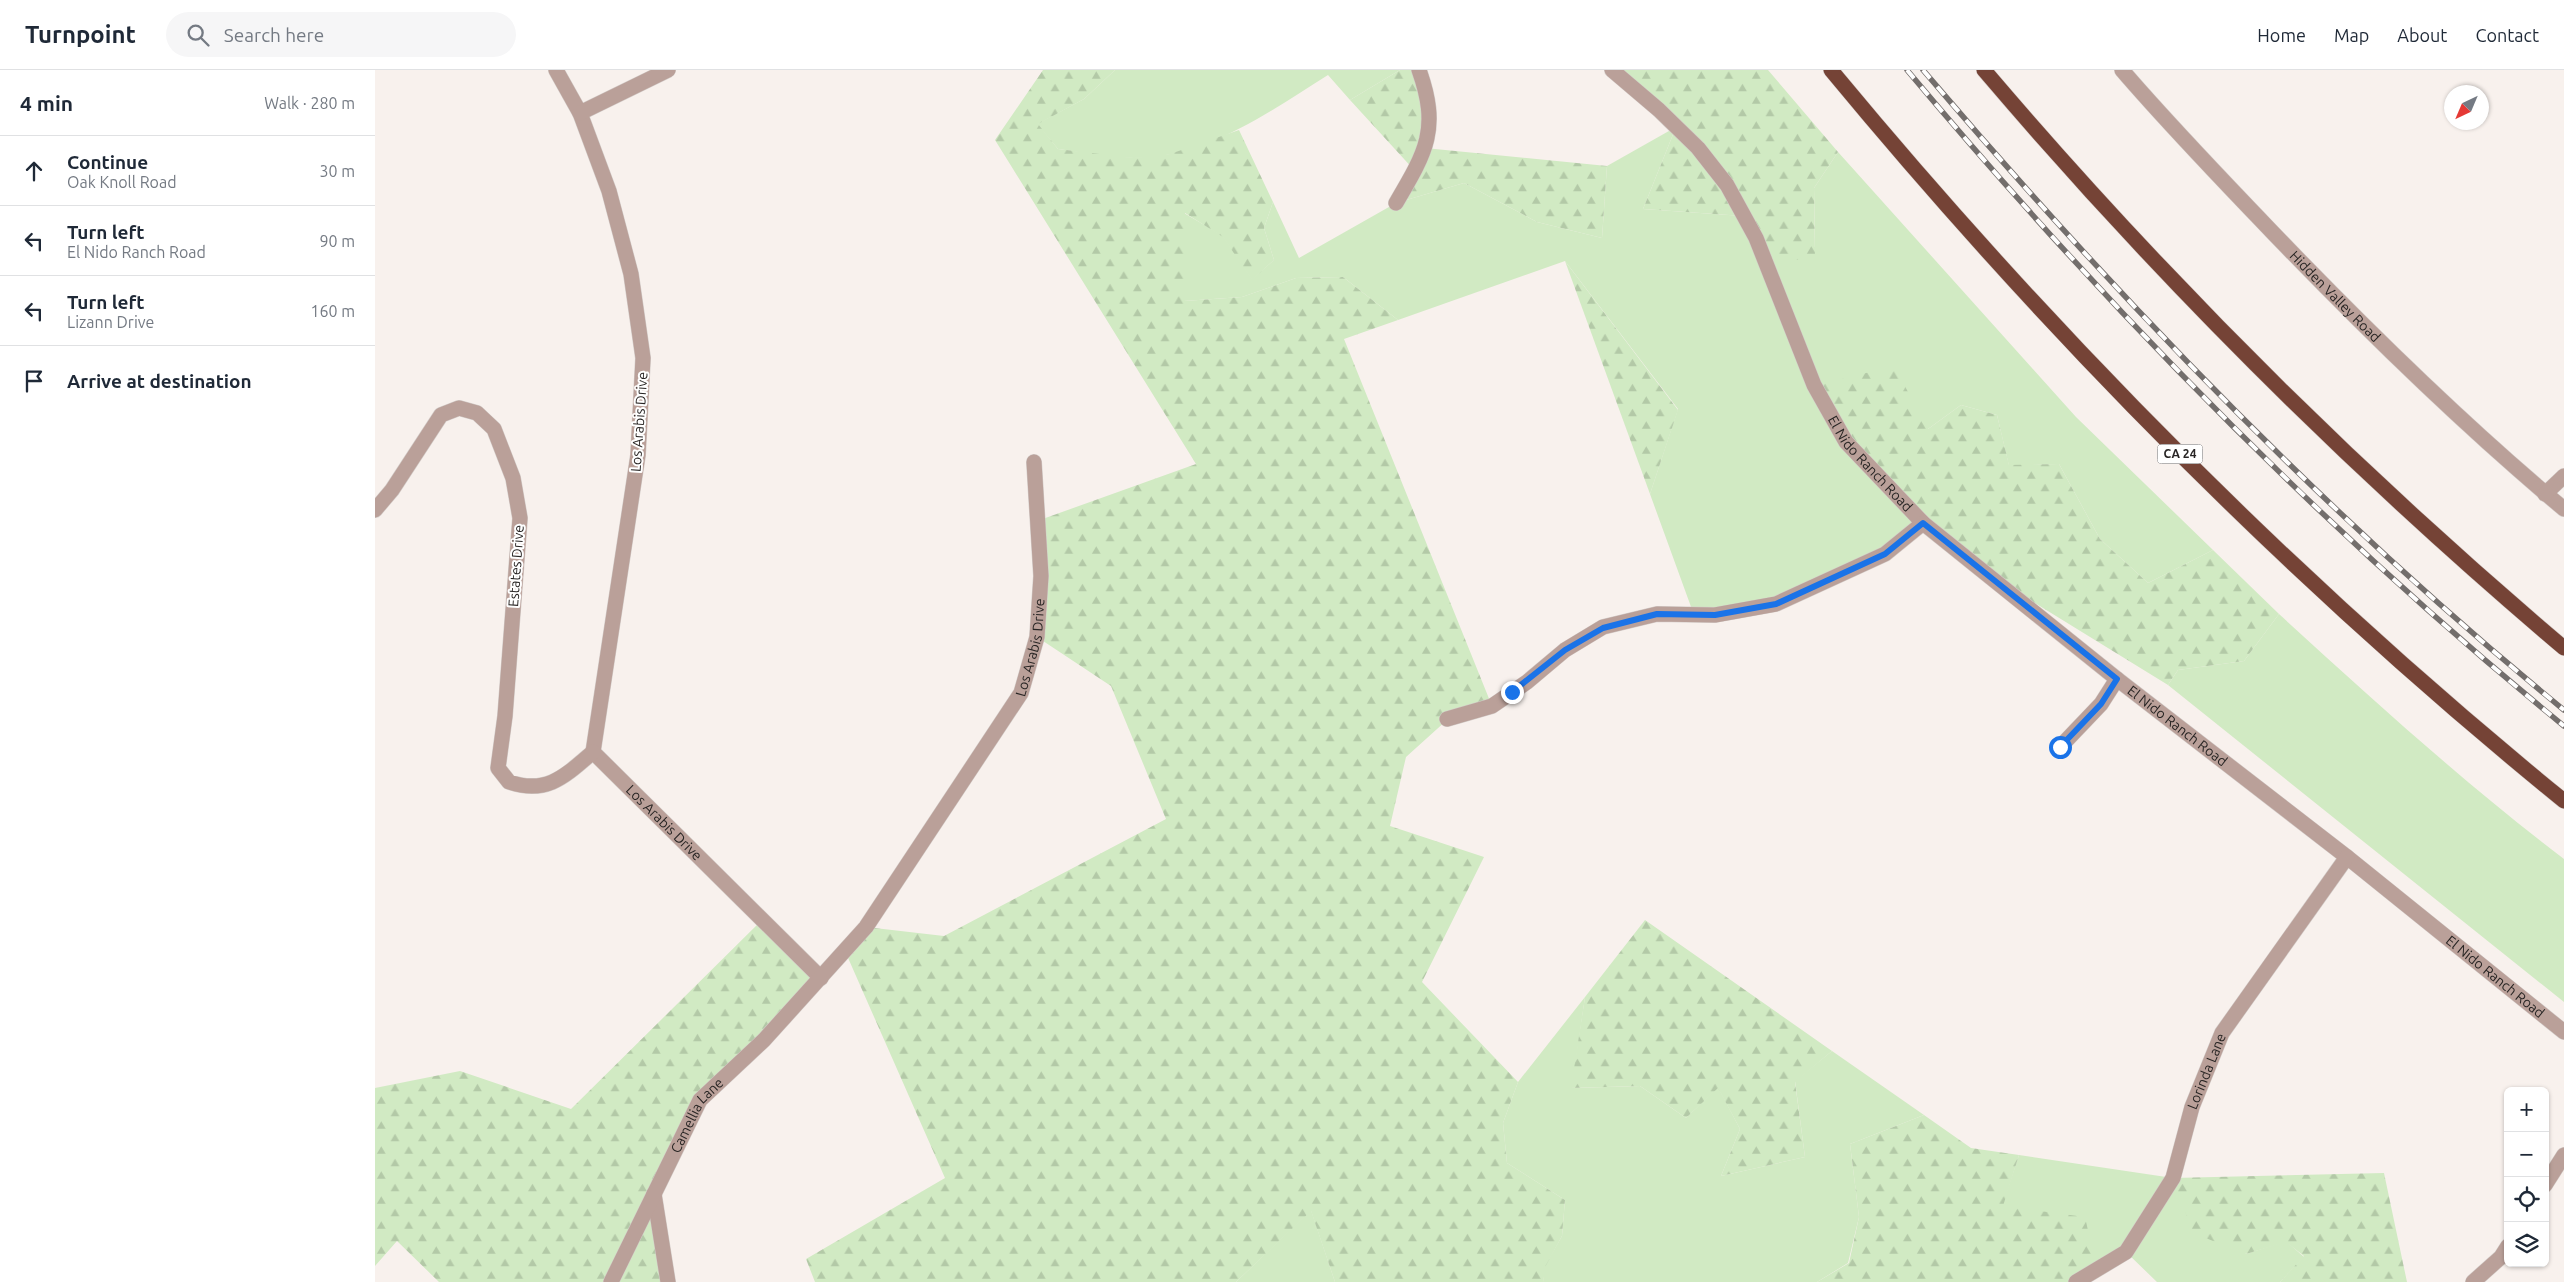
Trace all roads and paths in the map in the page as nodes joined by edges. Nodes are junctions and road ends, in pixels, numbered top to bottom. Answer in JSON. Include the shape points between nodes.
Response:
{"nodes":[{"id":1,"x":556,"y":70,"type":"edge"},
{"id":2,"x":668,"y":70,"type":"edge"},
{"id":3,"x":1419,"y":70,"type":"edge"},
{"id":4,"x":1612,"y":70,"type":"edge"},
{"id":5,"x":1831,"y":70,"type":"edge"},
{"id":6,"x":1984,"y":70,"type":"edge"},
{"id":7,"x":2122,"y":70,"type":"edge"},
{"id":8,"x":580,"y":113,"type":"junction"},
{"id":9,"x":1396,"y":203,"type":"dead end"},
{"id":10,"x":1034,"y":462,"type":"dead end"},
{"id":11,"x":2564,"y":476,"type":"edge"},
{"id":12,"x":2545,"y":494,"type":"junction"},
{"id":13,"x":2564,"y":509,"type":"edge"},
{"id":14,"x":375,"y":510,"type":"edge"},
{"id":15,"x":1923,"y":523,"type":"junction"},
{"id":16,"x":2564,"y":648,"type":"edge"},
{"id":17,"x":2117,"y":679,"type":"junction"},
{"id":18,"x":1447,"y":720,"type":"dead end"},
{"id":19,"x":2060,"y":747,"type":"dead end"},
{"id":20,"x":593,"y":752,"type":"junction"},
{"id":21,"x":2564,"y":801,"type":"edge"},
{"id":22,"x":2347,"y":857,"type":"junction"},
{"id":23,"x":821,"y":978,"type":"junction"},
{"id":24,"x":2564,"y":1032,"type":"edge"},
{"id":25,"x":2564,"y":1155,"type":"edge"},
{"id":26,"x":2549,"y":1179,"type":"edge"},
{"id":27,"x":654,"y":1194,"type":"junction"},
{"id":28,"x":2504,"y":1252,"type":"edge"},
{"id":29,"x":611,"y":1282,"type":"edge"},
{"id":30,"x":668,"y":1282,"type":"edge"},
{"id":31,"x":2076,"y":1282,"type":"edge"},
{"id":32,"x":2473,"y":1282,"type":"edge"}],
"edges":[{"from":1,"to":8,"type":"street","name":"Los Arabis Drive"},
{"from":2,"to":8,"type":"street"},
{"from":3,"to":9,"type":"street","via":[[1431,117],[1425,148]]},
{"from":4,"to":15,"type":"street","name":"El Nido Ranch Road","via":[[1659,110],[1697,148],[1727,185],[1756,238],[1813,386],[1847,442]]},
{"from":5,"to":21,"type":"highway","number":"CA 24","via":[[1966,228],[2176,450],[2367,631]]},
{"from":6,"to":16,"type":"highway","via":[[2122,226],[2243,351],[2421,523]]},
{"from":7,"to":12,"type":"street","name":"Hidden Valley Road","via":[[2339,302]]},
{"from":8,"to":20,"type":"street","name":"Los Arabis Drive","via":[[609,191],[631,274],[643,358],[638,455]]},
{"from":10,"to":23,"type":"street","name":"Los Arabis Drive","via":[[1041,576],[1037,637],[1021,693],[866,927]]},
{"from":11,"to":12,"type":"street"},
{"from":12,"to":13,"type":"street","name":"Hidden Valley Road"},
{"from":14,"to":20,"type":"street","name":"Estates Drive","via":[[392,490],[441,415],[459,408],[477,414],[494,429],[513,478],[519,518],[505,716],[498,768],[509,782],[541,788],[569,773]]},
{"from":15,"to":17,"type":"street","name":"El Nido Ranch Road"},
{"from":15,"to":18,"type":"street","via":[[1885,554],[1776,604],[1715,615],[1657,614],[1603,628],[1565,650],[1492,706]]},
{"from":17,"to":19,"type":"street","via":[[2101,704]]},
{"from":17,"to":22,"type":"street","name":"El Nido Ranch Road"},
{"from":20,"to":23,"type":"street","name":"Los Arabis Drive"},
{"from":22,"to":24,"type":"street","name":"El Nido Ranch Road"},
{"from":22,"to":31,"type":"street","name":"Lorinda Lane","via":[[2222,1032],[2192,1107],[2168,1187],[2126,1252]]},
{"from":23,"to":27,"type":"street","name":"Camellia Lane","via":[[764,1040],[700,1100]]},
{"from":25,"to":26,"type":"street"},
{"from":27,"to":29,"type":"street","name":"Camellia Lane"},
{"from":27,"to":30,"type":"street"},
{"from":28,"to":32,"type":"street"}]}
